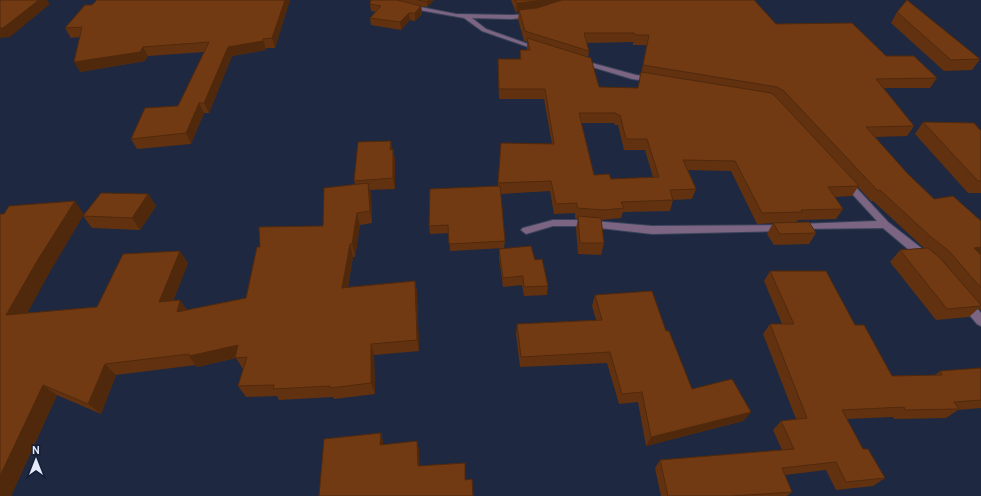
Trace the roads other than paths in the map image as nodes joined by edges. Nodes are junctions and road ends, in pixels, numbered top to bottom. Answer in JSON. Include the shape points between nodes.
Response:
{"nodes":[{"id":1,"x":404,"y":6,"type":"edge"},
{"id":2,"x":536,"y":14,"type":"edge"},
{"id":3,"x":466,"y":17,"type":"junction"},
{"id":4,"x":550,"y":53,"type":"edge"},
{"id":5,"x":573,"y":60,"type":"edge"},
{"id":6,"x":658,"y":81,"type":"edge"},
{"id":7,"x":839,"y":174,"type":"edge"},
{"id":8,"x":885,"y":224,"type":"junction"},
{"id":9,"x":526,"y":230,"type":"dead end"},
{"id":10,"x":929,"y":260,"type":"edge"},
{"id":11,"x":962,"y":297,"type":"edge"},
{"id":12,"x":981,"y":321,"type":"edge"}],
"edges":[{"from":1,"to":3,"type":"street"},
{"from":2,"to":3,"type":"street"},
{"from":3,"to":4,"type":"street","via":[[484,30]]},
{"from":5,"to":6,"type":"street"},
{"from":7,"to":8,"type":"street"},
{"from":8,"to":9,"type":"street","via":[[652,230],[552,223]]},
{"from":8,"to":10,"type":"street"},
{"from":11,"to":12,"type":"street"}]}
